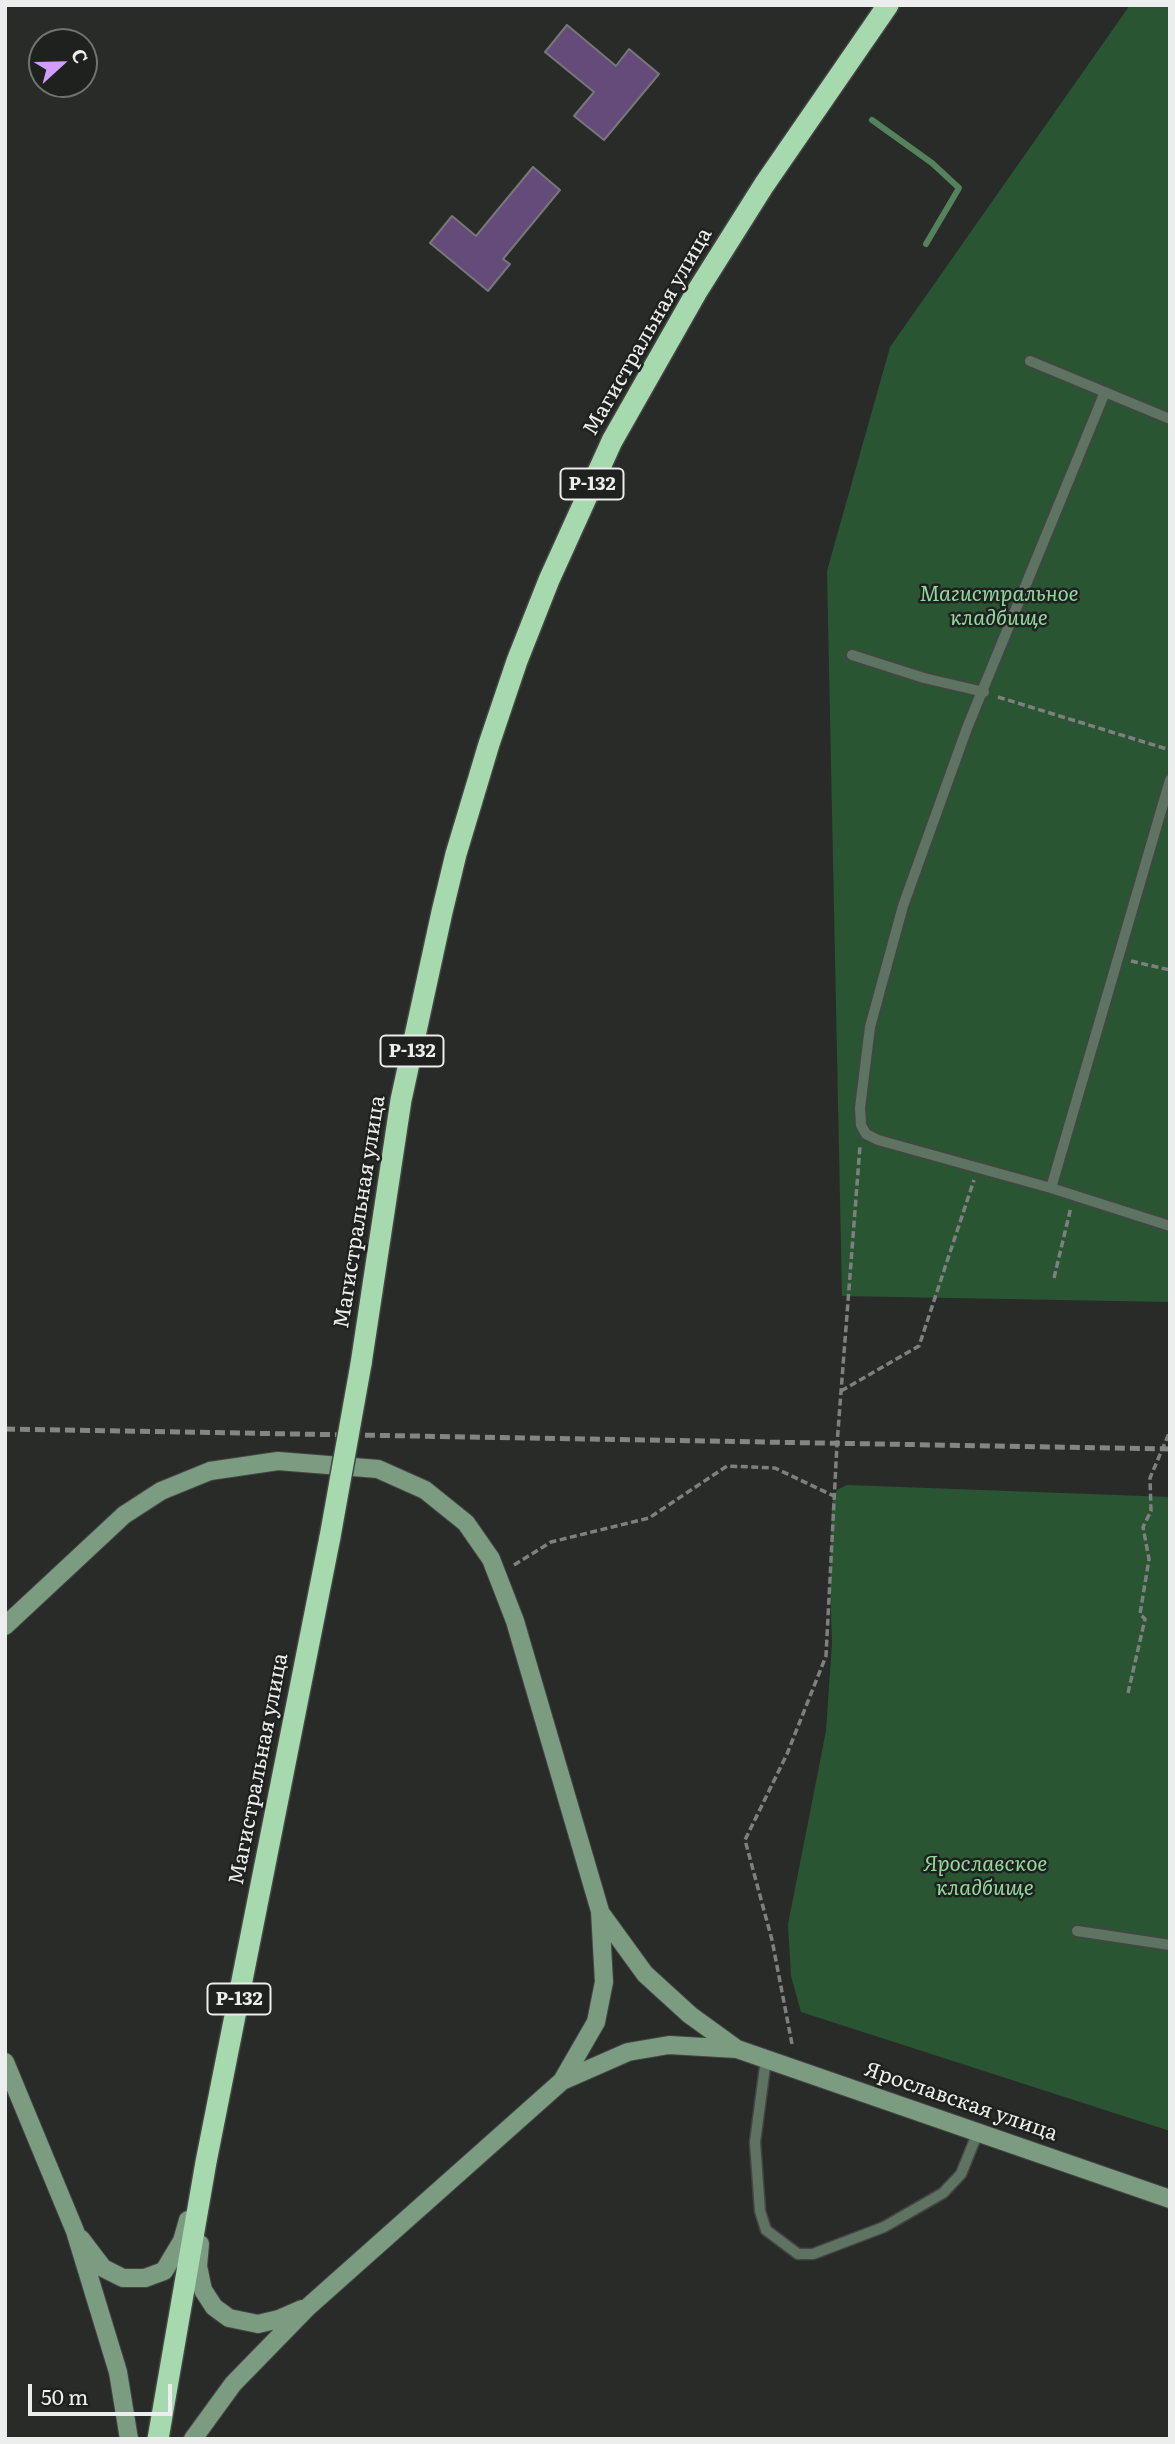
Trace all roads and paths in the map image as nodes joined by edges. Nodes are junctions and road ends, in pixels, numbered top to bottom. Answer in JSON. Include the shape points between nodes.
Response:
{"nodes":[{"id":1,"x":888,"y":5,"type":"edge"},
{"id":2,"x":1030,"y":361,"type":"dead end"},
{"id":3,"x":1105,"y":392,"type":"junction"},
{"id":4,"x":1170,"y":419,"type":"edge"},
{"id":5,"x":852,"y":654,"type":"dead end"},
{"id":6,"x":984,"y":692,"type":"junction"},
{"id":7,"x":1170,"y":750,"type":"edge"},
{"id":8,"x":1170,"y":780,"type":"edge"},
{"id":9,"x":1117,"y":958,"type":"junction"},
{"id":10,"x":1170,"y":970,"type":"edge"},
{"id":11,"x":861,"y":1125,"type":"junction"},
{"id":12,"x":978,"y":1168,"type":"junction"},
{"id":13,"x":1051,"y":1188,"type":"junction"},
{"id":14,"x":1074,"y":1195,"type":"junction"},
{"id":15,"x":1170,"y":1226,"type":"edge"},
{"id":16,"x":1054,"y":1278,"type":"dead end"},
{"id":17,"x":841,"y":1391,"type":"junction"},
{"id":18,"x":1170,"y":1431,"type":"edge"},
{"id":19,"x":834,"y":1496,"type":"junction"},
{"id":20,"x":514,"y":1565,"type":"dead end"},
{"id":21,"x":5,"y":1626,"type":"edge"},
{"id":22,"x":1128,"y":1693,"type":"dead end"},
{"id":23,"x":600,"y":1911,"type":"junction"},
{"id":24,"x":1077,"y":1931,"type":"dead end"},
{"id":25,"x":1170,"y":1945,"type":"edge"},
{"id":26,"x":792,"y":2044,"type":"dead end"},
{"id":27,"x":737,"y":2049,"type":"junction"},
{"id":28,"x":766,"y":2059,"type":"junction"},
{"id":29,"x":5,"y":2062,"type":"edge"},
{"id":30,"x":562,"y":2081,"type":"junction"},
{"id":31,"x":978,"y":2132,"type":"junction"},
{"id":32,"x":206,"y":2162,"type":"junction"},
{"id":33,"x":1170,"y":2199,"type":"edge"},
{"id":34,"x":75,"y":2231,"type":"junction"},
{"id":35,"x":308,"y":2307,"type":"junction"},
{"id":36,"x":129,"y":2439,"type":"edge"},
{"id":37,"x":158,"y":2439,"type":"edge"},
{"id":38,"x":193,"y":2439,"type":"edge"}],
"edges":[{"from":1,"to":32,"type":"highway","name":"Магистральная улица","number":"Р-132","bridge":true,"via":[[764,185],[612,441],[549,580],[485,756],[442,912],[401,1100],[330,1537]]},
{"from":2,"to":3,"type":"lane"},
{"from":3,"to":4,"type":"lane"},
{"from":3,"to":6,"type":"lane"},
{"from":5,"to":6,"type":"lane"},
{"from":6,"to":7,"type":"path"},
{"from":6,"to":11,"type":"lane","via":[[903,906],[870,1027]]},
{"from":8,"to":9,"type":"lane"},
{"from":9,"to":10,"type":"path"},
{"from":9,"to":13,"type":"lane"},
{"from":11,"to":12,"type":"lane","via":[[878,1140]]},
{"from":11,"to":17,"type":"path"},
{"from":12,"to":13,"type":"lane"},
{"from":12,"to":17,"type":"path","via":[[919,1346]]},
{"from":13,"to":14,"type":"lane"},
{"from":14,"to":15,"type":"lane"},
{"from":14,"to":16,"type":"path"},
{"from":17,"to":19,"type":"path"},
{"from":18,"to":22,"type":"path","via":[[1150,1478],[1152,1511],[1143,1527],[1149,1559],[1140,1614],[1145,1619]]},
{"from":19,"to":20,"type":"path","via":[[775,1468],[727,1466],[649,1518],[551,1542]]},
{"from":19,"to":26,"type":"path","via":[[826,1656],[787,1754],[745,1840],[772,1940]]},
{"from":21,"to":23,"type":"main road","via":[[124,1515],[161,1491],[210,1471],[278,1461],[378,1469],[425,1490],[466,1523],[491,1559],[515,1621]]},
{"from":23,"to":27,"type":"main road","via":[[645,1974]]},
{"from":23,"to":30,"type":"main road","via":[[604,1982],[596,2021]]},
{"from":24,"to":25,"type":"lane"},
{"from":27,"to":28,"type":"main road","name":"Ярославская улица"},
{"from":27,"to":30,"type":"main road","via":[[669,2045],[628,2052]]},
{"from":28,"to":31,"type":"main road","name":"Ярославская улица"},
{"from":28,"to":31,"type":"lane","via":[[755,2142],[760,2211],[766,2230],[798,2254],[813,2254],[884,2227],[943,2193],[961,2174]]},
{"from":29,"to":34,"type":"main road"},
{"from":30,"to":35,"type":"main road"},
{"from":31,"to":33,"type":"main road","name":"Ярославская улица"},
{"from":32,"to":34,"type":"main road","via":[[182,2242],[164,2271],[145,2278],[123,2278],[103,2267]]},
{"from":32,"to":35,"type":"main road","via":[[198,2266],[203,2290],[214,2307],[229,2318],[258,2324]]},
{"from":32,"to":37,"type":"highway","name":"Магистральная улица","number":"Р-132"},
{"from":34,"to":36,"type":"main road","via":[[118,2372]]},
{"from":35,"to":38,"type":"main road","via":[[233,2384]]}]}
